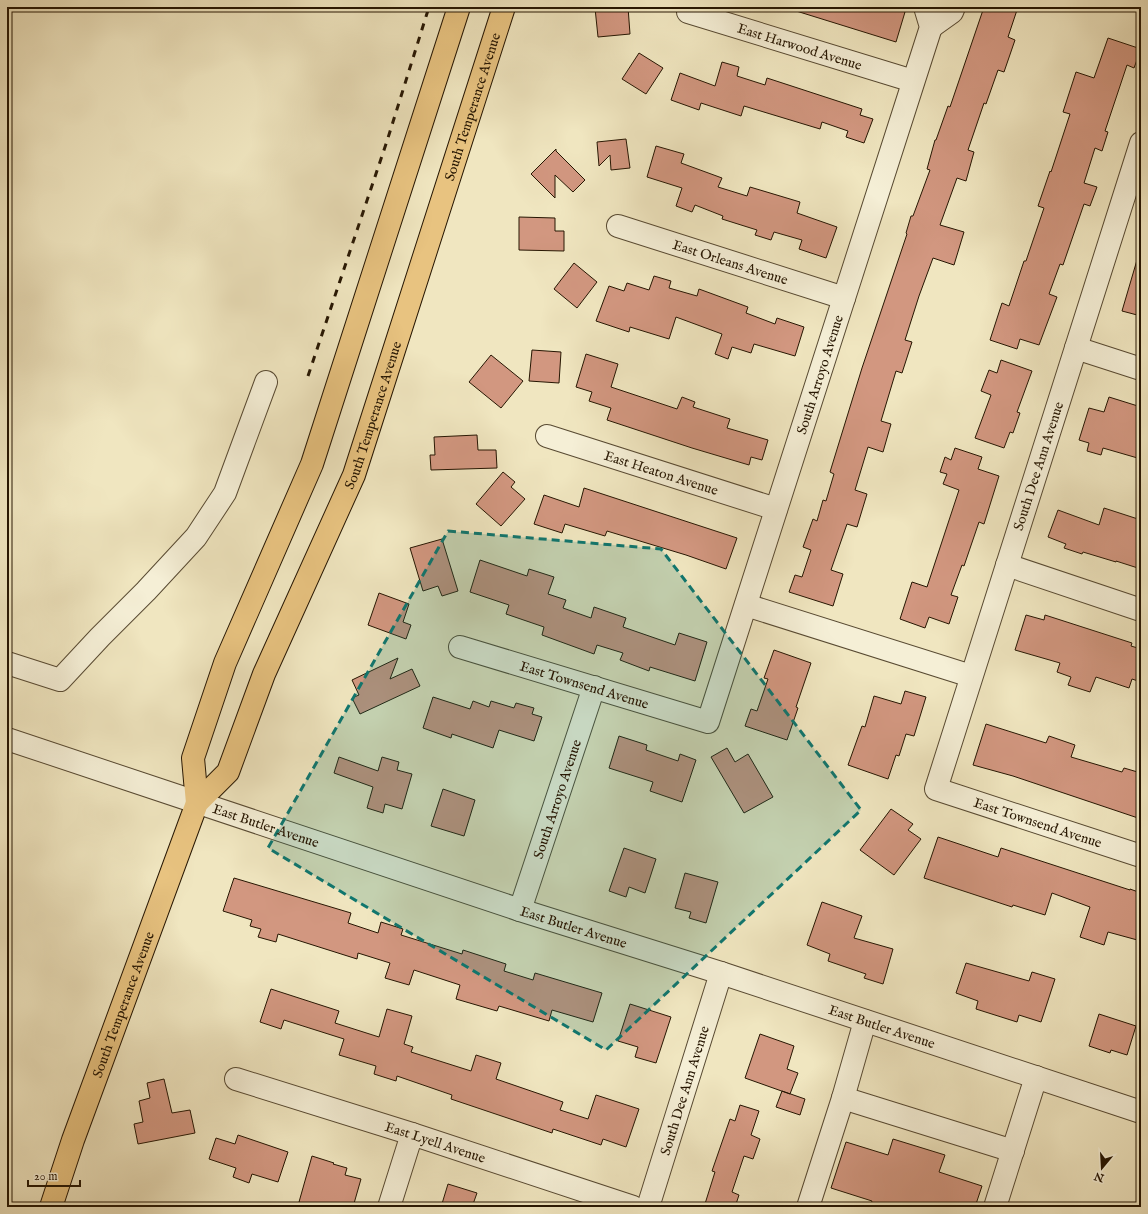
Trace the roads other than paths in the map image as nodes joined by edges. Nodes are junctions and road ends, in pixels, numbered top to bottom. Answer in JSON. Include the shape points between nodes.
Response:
{"nodes":[{"id":1,"x":459,"y":7,"type":"edge"},
{"id":2,"x":504,"y":7,"type":"edge"},
{"id":3,"x":954,"y":7,"type":"edge"},
{"id":4,"x":688,"y":12,"type":"dead end"},
{"id":5,"x":928,"y":17,"type":"edge"},
{"id":6,"x":913,"y":81,"type":"junction"},
{"id":7,"x":1141,"y":143,"type":"edge"},
{"id":8,"x":618,"y":226,"type":"dead end"},
{"id":9,"x":844,"y":298,"type":"junction"},
{"id":10,"x":1076,"y":348,"type":"junction"},
{"id":11,"x":1141,"y":369,"type":"edge"},
{"id":12,"x":266,"y":382,"type":"dead end"},
{"id":13,"x":547,"y":436,"type":"dead end"},
{"id":14,"x":776,"y":509,"type":"junction"},
{"id":15,"x":1007,"y":565,"type":"junction"},
{"id":16,"x":746,"y":605,"type":"junction"},
{"id":17,"x":1141,"y":610,"type":"edge"},
{"id":18,"x":460,"y":647,"type":"dead end"},
{"id":19,"x":7,"y":663,"type":"edge"},
{"id":20,"x":971,"y":676,"type":"junction"},
{"id":21,"x":594,"y":687,"type":"junction"},
{"id":22,"x":708,"y":722,"type":"joint"},
{"id":23,"x":7,"y":739,"type":"edge"},
{"id":24,"x":936,"y":790,"type":"joint"},
{"id":25,"x":197,"y":803,"type":"junction"},
{"id":26,"x":1141,"y":856,"type":"edge"},
{"id":27,"x":520,"y":910,"type":"junction"},
{"id":28,"x":721,"y":973,"type":"junction"},
{"id":29,"x":865,"y":1021,"type":"junction"},
{"id":30,"x":1036,"y":1077,"type":"junction"},
{"id":31,"x":236,"y":1079,"type":"dead end"},
{"id":32,"x":843,"y":1098,"type":"junction"},
{"id":33,"x":1141,"y":1112,"type":"edge"},
{"id":34,"x":412,"y":1134,"type":"junction"},
{"id":35,"x":1013,"y":1151,"type":"junction"},
{"id":36,"x":51,"y":1207,"type":"edge"},
{"id":37,"x":389,"y":1207,"type":"edge"},
{"id":38,"x":633,"y":1207,"type":"edge"},
{"id":39,"x":648,"y":1207,"type":"edge"},
{"id":40,"x":808,"y":1207,"type":"edge"},
{"id":41,"x":995,"y":1207,"type":"edge"}],
"edges":[{"from":1,"to":25,"type":"main road","name":"South Temperance Avenue","via":[[312,464],[225,663],[193,758]]},
{"from":2,"to":25,"type":"main road","name":"South Temperance Avenue","via":[[354,475],[264,674],[228,772]]},
{"from":3,"to":5,"type":"street","name":"South Arroyo Avenue","via":[[952,12]]},
{"from":4,"to":6,"type":"street","name":"East Harwood Avenue"},
{"from":5,"to":6,"type":"street","name":"South Arroyo Avenue"},
{"from":6,"to":9,"type":"street","name":"South Arroyo Avenue"},
{"from":7,"to":10,"type":"street","name":"South Dee Ann Avenue"},
{"from":8,"to":9,"type":"street","name":"East Orleans Avenue"},
{"from":9,"to":14,"type":"street","name":"South Arroyo Avenue"},
{"from":10,"to":11,"type":"street"},
{"from":10,"to":15,"type":"street","name":"South Dee Ann Avenue"},
{"from":12,"to":19,"type":"street","via":[[225,493],[196,537],[146,592],[60,680]]},
{"from":13,"to":14,"type":"street","name":"East Heaton Avenue"},
{"from":14,"to":16,"type":"street","name":"South Arroyo Avenue"},
{"from":15,"to":17,"type":"street"},
{"from":15,"to":20,"type":"street","name":"South Dee Ann Avenue"},
{"from":16,"to":20,"type":"street"},
{"from":16,"to":22,"type":"street","name":"South Arroyo Avenue"},
{"from":18,"to":21,"type":"street","name":"East Townsend Avenue"},
{"from":20,"to":24,"type":"street","name":"South Dee Ann Avenue"},
{"from":21,"to":22,"type":"street","name":"East Townsend Avenue"},
{"from":21,"to":27,"type":"street","name":"South Arroyo Avenue"},
{"from":23,"to":25,"type":"street","name":"East Butler Avenue"},
{"from":24,"to":26,"type":"street","name":"East Townsend Avenue"},
{"from":25,"to":27,"type":"street","name":"East Butler Avenue"},
{"from":25,"to":36,"type":"main road","name":"South Temperance Avenue","via":[[73,1140]]},
{"from":27,"to":28,"type":"street","name":"East Butler Avenue"},
{"from":28,"to":29,"type":"street","name":"East Butler Avenue"},
{"from":28,"to":39,"type":"street","name":"South Dee Ann Avenue"},
{"from":29,"to":30,"type":"street","name":"East Butler Avenue"},
{"from":29,"to":32,"type":"street"},
{"from":30,"to":33,"type":"street","name":"East Butler Avenue"},
{"from":30,"to":35,"type":"street"},
{"from":31,"to":34,"type":"street","name":"East Lyell Avenue"},
{"from":32,"to":35,"type":"street"},
{"from":32,"to":40,"type":"street"},
{"from":34,"to":37,"type":"street"},
{"from":34,"to":38,"type":"street","name":"East Lyell Avenue"},
{"from":35,"to":41,"type":"street"}]}
